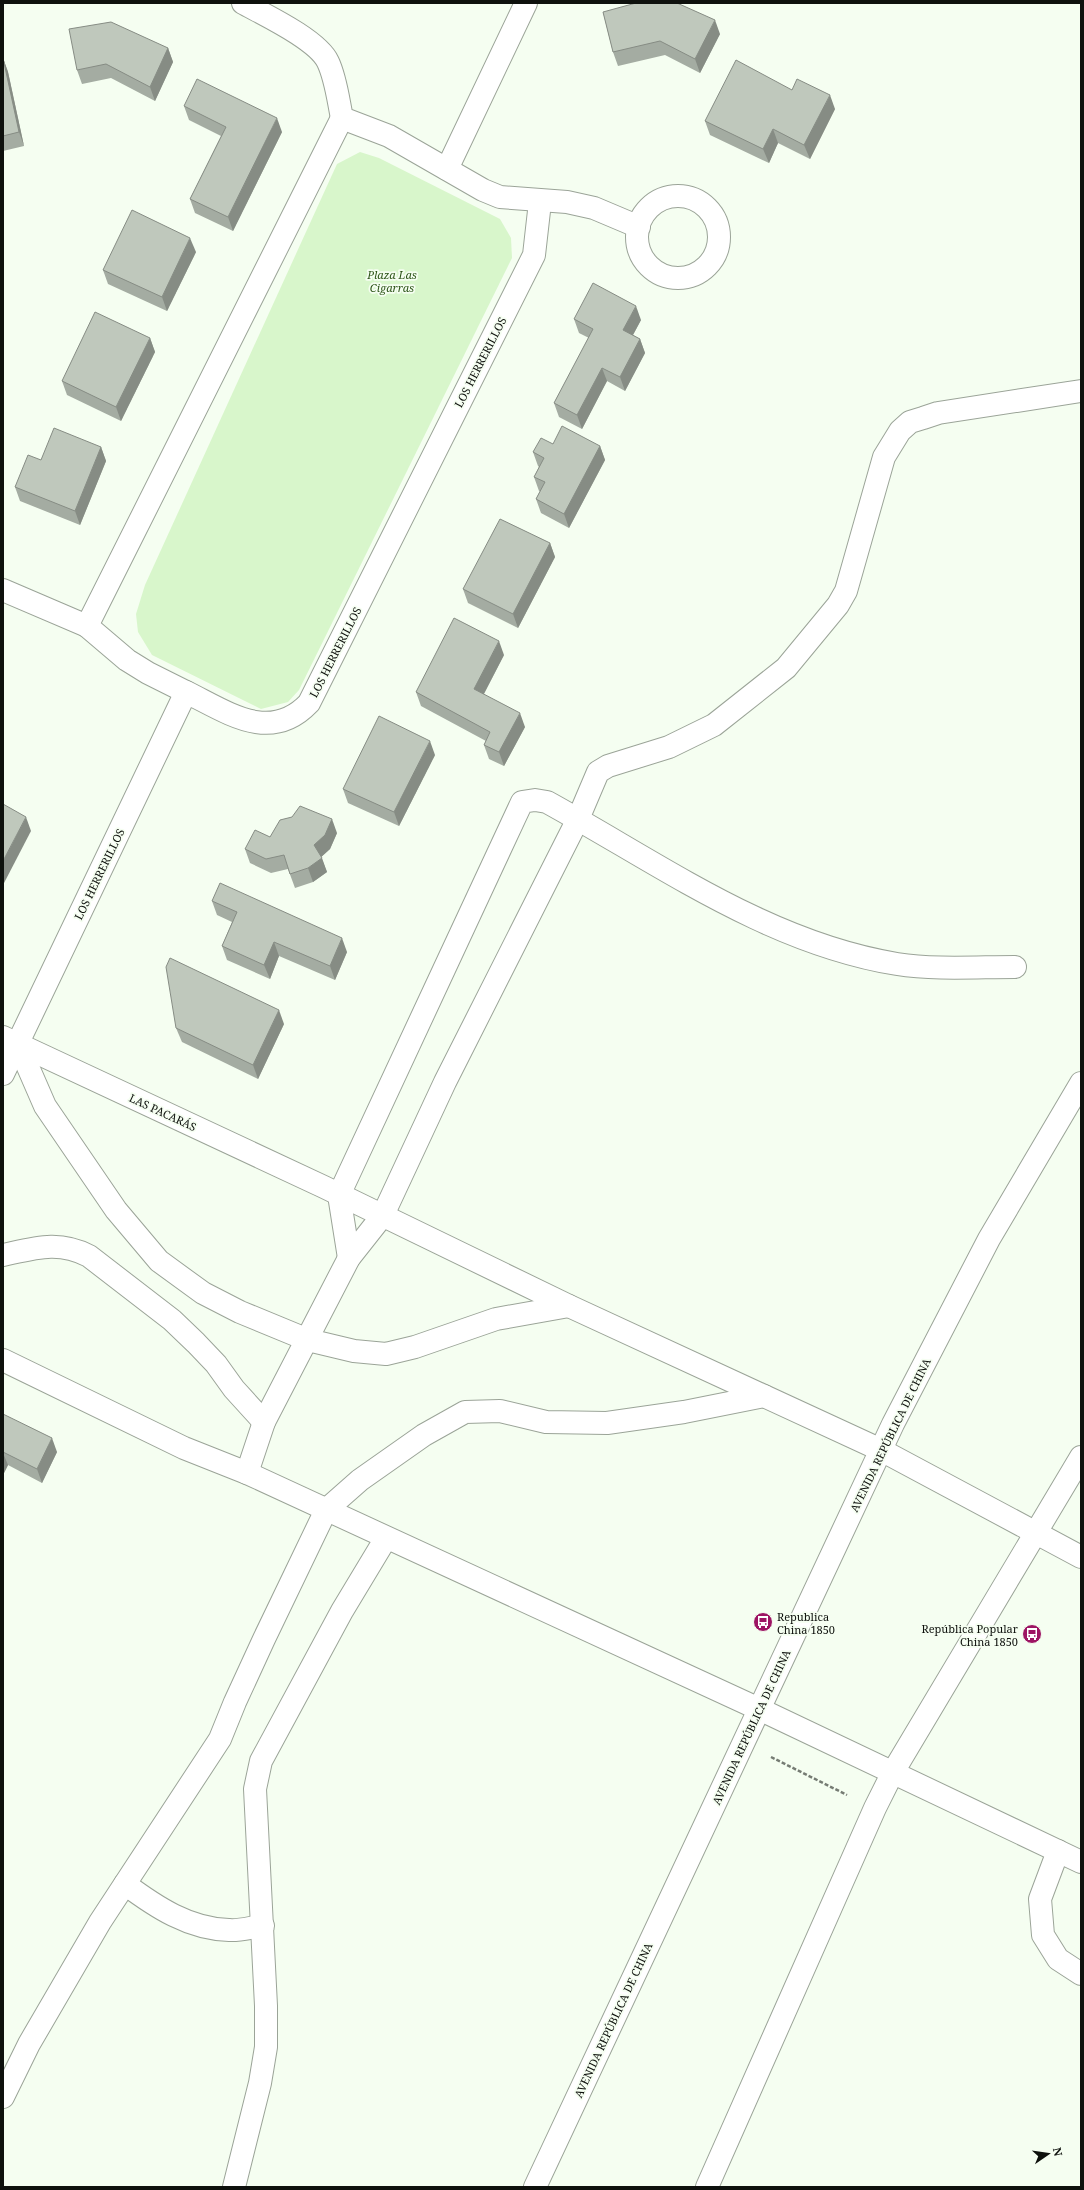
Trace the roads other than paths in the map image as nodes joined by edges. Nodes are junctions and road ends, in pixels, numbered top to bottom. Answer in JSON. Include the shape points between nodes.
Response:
{"nodes":[{"id":1,"x":243,"y":3,"type":"edge"},
{"id":2,"x":526,"y":3,"type":"edge"},
{"id":3,"x":342,"y":118,"type":"junction"},
{"id":4,"x":447,"y":169,"type":"junction"},
{"id":5,"x":540,"y":202,"type":"junction"},
{"id":6,"x":639,"y":227,"type":"dead end"},
{"id":7,"x":1081,"y":390,"type":"edge"},
{"id":8,"x":3,"y":590,"type":"edge"},
{"id":9,"x":87,"y":626,"type":"junction"},
{"id":10,"x":186,"y":692,"type":"junction"},
{"id":11,"x":578,"y":820,"type":"junction"},
{"id":12,"x":1015,"y":967,"type":"dead end"},
{"id":13,"x":10,"y":1040,"type":"edge"},
{"id":14,"x":3,"y":1074,"type":"edge"},
{"id":15,"x":1081,"y":1083,"type":"edge"},
{"id":16,"x":332,"y":1191,"type":"junction"},
{"id":17,"x":383,"y":1215,"type":"junction"},
{"id":18,"x":3,"y":1255,"type":"edge"},
{"id":19,"x":349,"y":1258,"type":"junction"},
{"id":20,"x":569,"y":1306,"type":"junction"},
{"id":21,"x":308,"y":1340,"type":"junction"},
{"id":22,"x":3,"y":1360,"type":"edge"},
{"id":23,"x":764,"y":1396,"type":"junction"},
{"id":24,"x":264,"y":1422,"type":"junction"},
{"id":25,"x":881,"y":1450,"type":"junction"},
{"id":26,"x":1081,"y":1457,"type":"edge"},
{"id":27,"x":247,"y":1473,"type":"junction"},
{"id":28,"x":326,"y":1510,"type":"junction"},
{"id":29,"x":1036,"y":1534,"type":"junction"},
{"id":30,"x":386,"y":1538,"type":"junction"},
{"id":31,"x":1081,"y":1556,"type":"edge"},
{"id":32,"x":759,"y":1709,"type":"junction"},
{"id":33,"x":893,"y":1772,"type":"junction"},
{"id":34,"x":1058,"y":1851,"type":"junction"},
{"id":35,"x":1081,"y":1862,"type":"edge"},
{"id":36,"x":125,"y":1884,"type":"junction"},
{"id":37,"x":263,"y":1926,"type":"junction"},
{"id":38,"x":1081,"y":1974,"type":"edge"},
{"id":39,"x":3,"y":2097,"type":"edge"},
{"id":40,"x":234,"y":2187,"type":"edge"},
{"id":41,"x":535,"y":2187,"type":"edge"},
{"id":42,"x":707,"y":2187,"type":"edge"}],
"edges":[{"from":1,"to":3,"type":"street","via":[[313,43],[327,60]]},
{"from":2,"to":4,"type":"street"},
{"from":3,"to":4,"type":"street","via":[[389,136]]},
{"from":3,"to":9,"type":"street"},
{"from":4,"to":5,"type":"street","via":[[500,197]]},
{"from":5,"to":6,"type":"street","via":[[567,202],[594,208]]},
{"from":5,"to":10,"type":"street","name":"LOS HERRERILLOS","via":[[534,255],[309,703],[298,715],[276,723],[249,722]]},
{"from":7,"to":11,"type":"street","via":[[938,413],[910,422],[892,442],[884,457],[846,591],[799,654],[786,668],[714,725],[676,744],[608,766],[598,772]]},
{"from":8,"to":9,"type":"street"},
{"from":9,"to":10,"type":"street","via":[[127,660],[148,674]]},
{"from":10,"to":13,"type":"street","name":"LOS HERRERILLOS"},
{"from":11,"to":12,"type":"street","via":[[740,911],[784,932],[838,951],[898,964]]},
{"from":11,"to":16,"type":"street","via":[[548,802],[522,802]]},
{"from":11,"to":17,"type":"street","via":[[445,1082]]},
{"from":13,"to":14,"type":"street","name":"LOS HERRERILLOS"},
{"from":13,"to":16,"type":"street","name":"LAS PACARÁS"},
{"from":13,"to":21,"type":"street","via":[[45,1106],[116,1210],[159,1260],[203,1293],[240,1312]]},
{"from":15,"to":25,"type":"street","name":"AVENIDA REPÚBLICA DE CHINA","via":[[989,1239]]},
{"from":16,"to":17,"type":"street","name":"LAS PACARÁS"},
{"from":16,"to":19,"type":"street"},
{"from":17,"to":19,"type":"street"},
{"from":17,"to":20,"type":"street","name":"LAS PACARÁS"},
{"from":18,"to":24,"type":"street","via":[[37,1247],[60,1246],[76,1249],[90,1256],[172,1320],[216,1364],[234,1389]]},
{"from":19,"to":21,"type":"street"},
{"from":20,"to":21,"type":"street","via":[[496,1319],[415,1348],[386,1354],[354,1351]]},
{"from":20,"to":23,"type":"street","name":"LAS PACARÁS"},
{"from":21,"to":24,"type":"street"},
{"from":22,"to":27,"type":"street","via":[[184,1448]]},
{"from":23,"to":25,"type":"street","name":"LAS PACARÁS"},
{"from":23,"to":28,"type":"street","via":[[684,1412],[607,1423],[546,1422],[500,1411],[465,1412],[424,1435],[360,1480]]},
{"from":24,"to":27,"type":"street"},
{"from":25,"to":29,"type":"street","name":"LAS PACARÁS"},
{"from":25,"to":32,"type":"street","name":"AVENIDA REPÚBLICA DE CHINA"},
{"from":26,"to":29,"type":"street"},
{"from":27,"to":28,"type":"street"},
{"from":28,"to":30,"type":"street"},
{"from":28,"to":36,"type":"street","via":[[235,1702],[220,1740]]},
{"from":29,"to":31,"type":"street","name":"LAS PACARÁS"},
{"from":29,"to":33,"type":"street"},
{"from":30,"to":32,"type":"street"},
{"from":30,"to":37,"type":"street","via":[[342,1611],[261,1761],[255,1789]]},
{"from":32,"to":33,"type":"street"},
{"from":32,"to":41,"type":"street","name":"AVENIDA REPÚBLICA DE CHINA"},
{"from":33,"to":34,"type":"street"},
{"from":33,"to":42,"type":"street"},
{"from":34,"to":35,"type":"street"},
{"from":34,"to":38,"type":"street","via":[[1040,1899],[1043,1935],[1058,1959]]},
{"from":36,"to":37,"type":"street","via":[[148,1902],[185,1921],[230,1931]]},
{"from":36,"to":39,"type":"street","via":[[29,2044]]},
{"from":37,"to":40,"type":"street","via":[[266,2047],[260,2083]]}]}
